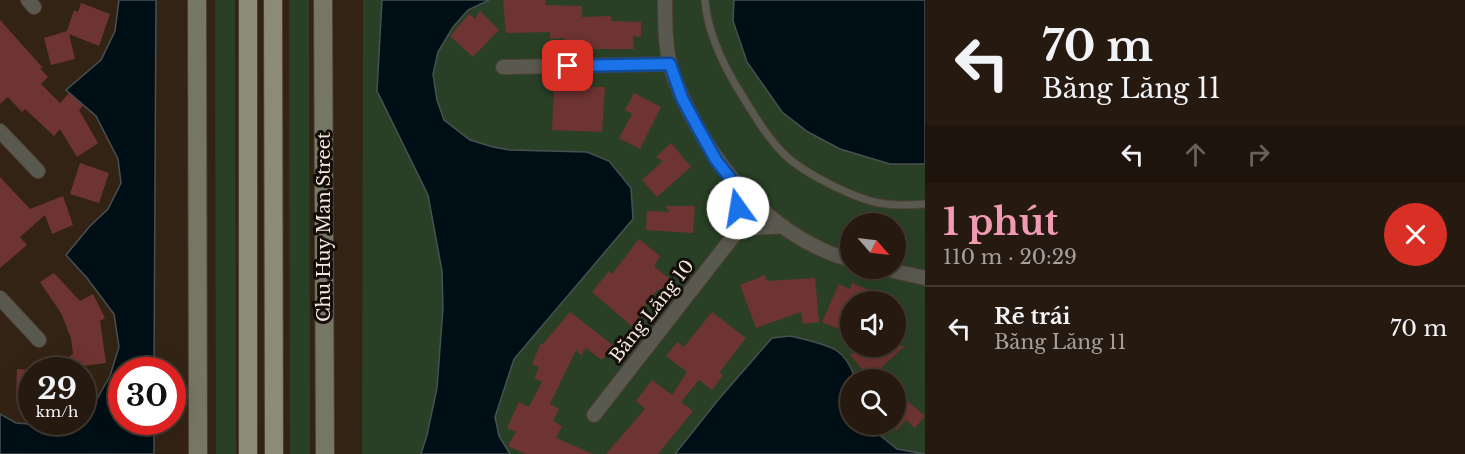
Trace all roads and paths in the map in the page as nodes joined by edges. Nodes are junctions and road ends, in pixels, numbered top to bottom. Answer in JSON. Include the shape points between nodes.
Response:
{"nodes":[{"id":1,"x":197,"y":0,"type":"edge"},
{"id":2,"x":248,"y":0,"type":"edge"},
{"id":3,"x":273,"y":0,"type":"edge"},
{"id":4,"x":323,"y":0,"type":"edge"},
{"id":5,"x":664,"y":0,"type":"edge"},
{"id":6,"x":705,"y":0,"type":"edge"},
{"id":7,"x":670,"y":64,"type":"junction"},
{"id":8,"x":503,"y":67,"type":"dead end"},
{"id":9,"x":0,"y":131,"type":"edge"},
{"id":10,"x":38,"y":171,"type":"dead end"},
{"id":11,"x":737,"y":187,"type":"junction"},
{"id":12,"x":925,"y":204,"type":"edge"},
{"id":13,"x":783,"y":226,"type":"junction"},
{"id":14,"x":739,"y":229,"type":"junction"},
{"id":15,"x":840,"y":257,"type":"edge"},
{"id":16,"x":906,"y":274,"type":"edge"},
{"id":17,"x":925,"y":278,"type":"edge"},
{"id":18,"x":0,"y":298,"type":"edge"},
{"id":19,"x":39,"y":340,"type":"dead end"},
{"id":20,"x":594,"y":415,"type":"dead end"},
{"id":21,"x":198,"y":454,"type":"edge"},
{"id":22,"x":248,"y":454,"type":"edge"},
{"id":23,"x":274,"y":454,"type":"edge"},
{"id":24,"x":325,"y":454,"type":"edge"}],
"edges":[{"from":1,"to":21,"type":"main road"},
{"from":2,"to":22,"type":"main road"},
{"from":3,"to":23,"type":"main road"},
{"from":4,"to":24,"type":"main road","name":"Chu Huy Man Street"},
{"from":5,"to":7,"type":"street"},
{"from":6,"to":12,"type":"lane","via":[[716,43],[732,79],[783,154],[845,192],[879,203]]},
{"from":7,"to":8,"type":"street"},
{"from":7,"to":11,"type":"street","via":[[697,126]]},
{"from":9,"to":10,"type":"street"},
{"from":11,"to":13,"type":"street"},
{"from":11,"to":14,"type":"street"},
{"from":13,"to":14,"type":"street"},
{"from":13,"to":15,"type":"street"},
{"from":14,"to":20,"type":"street","name":"Bằng Lăng 10"},
{"from":16,"to":17,"type":"street"},
{"from":18,"to":19,"type":"street"}]}
